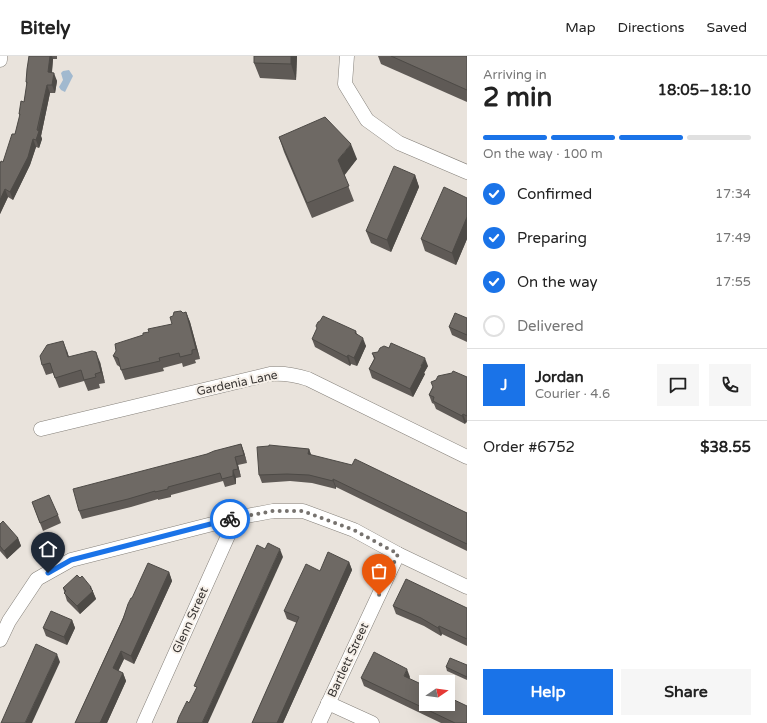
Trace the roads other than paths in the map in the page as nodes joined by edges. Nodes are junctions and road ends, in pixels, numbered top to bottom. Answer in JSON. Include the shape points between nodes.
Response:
{"nodes":[{"id":1,"x":0,"y":56,"type":"edge"},
{"id":2,"x":347,"y":56,"type":"edge"},
{"id":3,"x":0,"y":60,"type":"edge"},
{"id":4,"x":467,"y":172,"type":"edge"},
{"id":5,"x":41,"y":429,"type":"dead end"},
{"id":6,"x":467,"y":457,"type":"edge"},
{"id":7,"x":236,"y":518,"type":"junction"},
{"id":8,"x":398,"y":554,"type":"junction"},
{"id":9,"x":467,"y":587,"type":"edge"},
{"id":10,"x":0,"y":640,"type":"edge"},
{"id":11,"x":328,"y":703,"type":"junction"},
{"id":12,"x":144,"y":723,"type":"edge"},
{"id":13,"x":319,"y":723,"type":"edge"},
{"id":14,"x":372,"y":723,"type":"edge"}],
"edges":[{"from":1,"to":3,"type":"street"},
{"from":2,"to":4,"type":"street","via":[[345,84],[367,120],[399,143]]},
{"from":5,"to":6,"type":"street","name":"Gardenia Lane","via":[[279,373],[300,376]]},
{"from":7,"to":8,"type":"street","via":[[273,511],[303,511],[354,530]]},
{"from":7,"to":10,"type":"street","via":[[71,560],[37,579],[9,621]]},
{"from":7,"to":12,"type":"street","name":"Glenn Street"},
{"from":8,"to":9,"type":"street"},
{"from":8,"to":11,"type":"street","name":"Bartlett Street"},
{"from":11,"to":13,"type":"street","name":"Bartlett Street"},
{"from":11,"to":14,"type":"street"}]}
